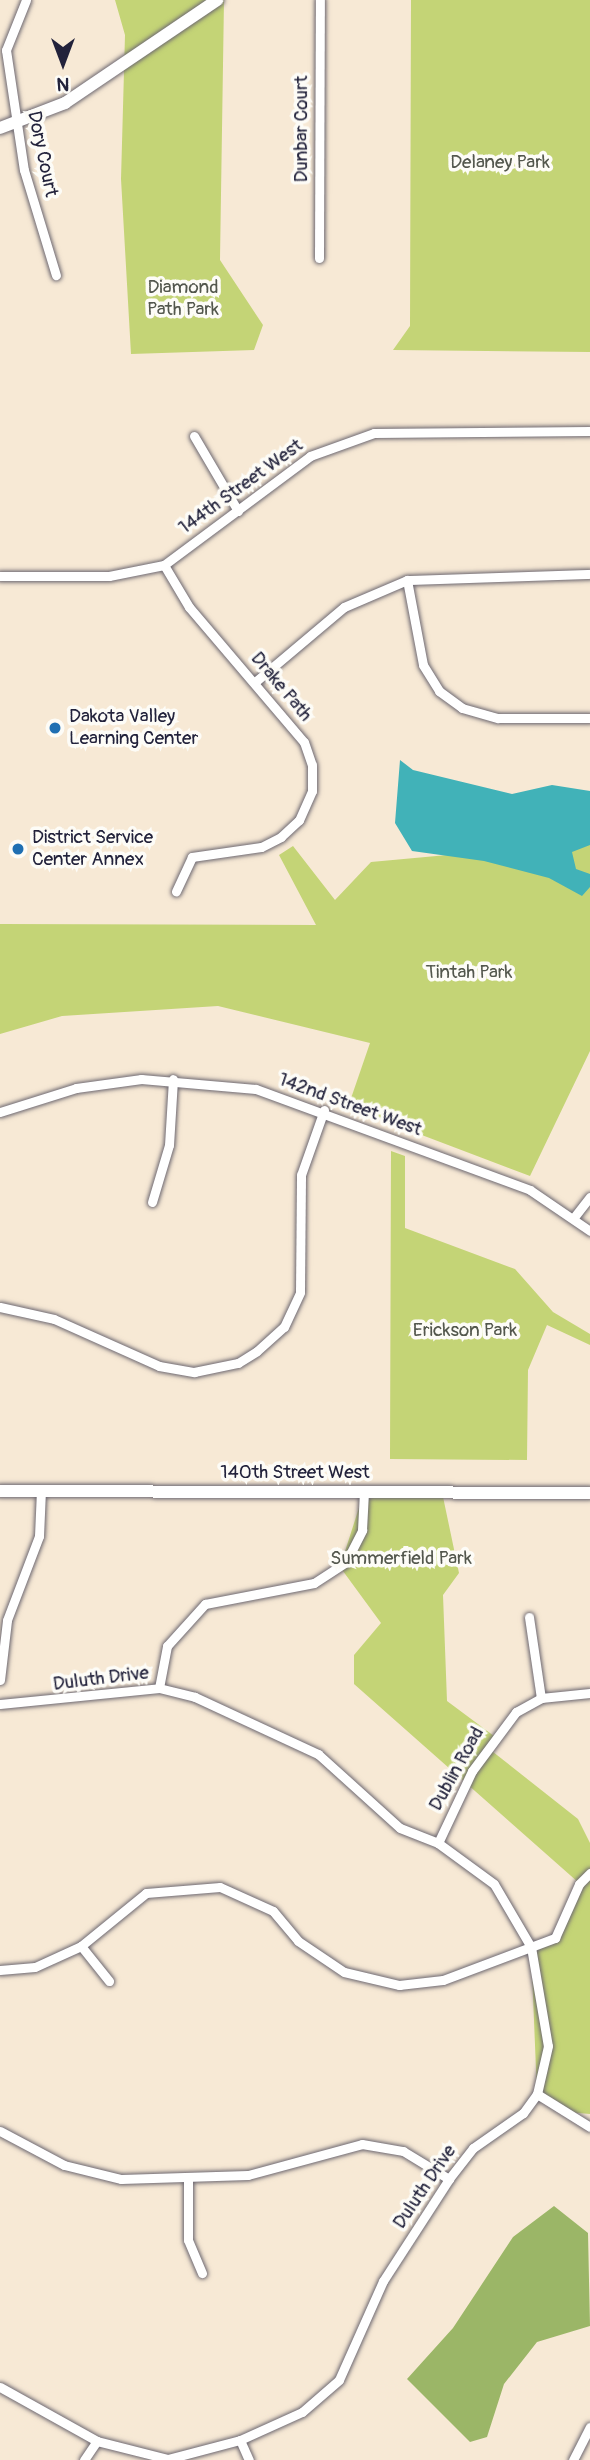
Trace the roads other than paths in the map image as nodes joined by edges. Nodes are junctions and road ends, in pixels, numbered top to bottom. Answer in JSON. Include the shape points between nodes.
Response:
{"nodes":[{"id":1,"x":26,"y":0,"type":"edge"},
{"id":2,"x":217,"y":0,"type":"edge"},
{"id":3,"x":320,"y":0,"type":"edge"},
{"id":4,"x":16,"y":125,"type":"junction"},
{"id":5,"x":0,"y":128,"type":"edge"},
{"id":6,"x":319,"y":258,"type":"dead end"},
{"id":7,"x":56,"y":275,"type":"dead end"},
{"id":8,"x":590,"y":431,"type":"edge"},
{"id":9,"x":194,"y":436,"type":"dead end"},
{"id":10,"x":238,"y":511,"type":"junction"},
{"id":11,"x":164,"y":565,"type":"junction"},
{"id":12,"x":590,"y":574,"type":"edge"},
{"id":13,"x":0,"y":576,"type":"edge"},
{"id":14,"x":407,"y":579,"type":"junction"},
{"id":15,"x":255,"y":682,"type":"junction"},
{"id":16,"x":590,"y":718,"type":"edge"},
{"id":17,"x":176,"y":891,"type":"dead end"},
{"id":18,"x":173,"y":1079,"type":"junction"},
{"id":19,"x":324,"y":1110,"type":"junction"},
{"id":20,"x":0,"y":1112,"type":"edge"},
{"id":21,"x":590,"y":1197,"type":"edge"},
{"id":22,"x":152,"y":1202,"type":"dead end"},
{"id":23,"x":575,"y":1216,"type":"junction"},
{"id":24,"x":590,"y":1231,"type":"edge"},
{"id":25,"x":0,"y":1307,"type":"edge"},
{"id":26,"x":0,"y":1491,"type":"edge"},
{"id":27,"x":41,"y":1491,"type":"junction"},
{"id":28,"x":364,"y":1492,"type":"junction"},
{"id":29,"x":590,"y":1493,"type":"edge"},
{"id":30,"x":529,"y":1617,"type":"dead end"},
{"id":31,"x":0,"y":1681,"type":"edge"},
{"id":32,"x":159,"y":1688,"type":"junction"},
{"id":33,"x":590,"y":1693,"type":"edge"},
{"id":34,"x":541,"y":1698,"type":"junction"},
{"id":35,"x":0,"y":1704,"type":"edge"},
{"id":36,"x":438,"y":1843,"type":"junction"},
{"id":37,"x":590,"y":1873,"type":"edge"},
{"id":38,"x":81,"y":1946,"type":"junction"},
{"id":39,"x":531,"y":1947,"type":"junction"},
{"id":40,"x":0,"y":1970,"type":"edge"},
{"id":41,"x":110,"y":1981,"type":"dead end"},
{"id":42,"x":537,"y":2094,"type":"junction"},
{"id":43,"x":590,"y":2127,"type":"edge"},
{"id":44,"x":0,"y":2131,"type":"edge"},
{"id":45,"x":188,"y":2179,"type":"junction"},
{"id":46,"x":449,"y":2179,"type":"junction"},
{"id":47,"x":202,"y":2273,"type":"dead end"},
{"id":48,"x":0,"y":2387,"type":"edge"},
{"id":49,"x":590,"y":2427,"type":"edge"},
{"id":50,"x":240,"y":2440,"type":"junction"},
{"id":51,"x":97,"y":2441,"type":"junction"},
{"id":52,"x":84,"y":2460,"type":"edge"},
{"id":53,"x":249,"y":2460,"type":"edge"},
{"id":54,"x":573,"y":2460,"type":"edge"}],
"edges":[{"from":1,"to":4,"type":"street","name":"Dory Court","via":[[6,50]]},
{"from":2,"to":4,"type":"street","via":[[65,103]]},
{"from":3,"to":6,"type":"street","name":"Dunbar Court"},
{"from":4,"to":5,"type":"street"},
{"from":4,"to":7,"type":"street","name":"Dory Court"},
{"from":8,"to":10,"type":"street","name":"144th Street West","via":[[374,433],[310,456]]},
{"from":9,"to":10,"type":"street"},
{"from":10,"to":11,"type":"street","name":"144th Street West"},
{"from":11,"to":13,"type":"street","name":"144th Street West","via":[[109,576]]},
{"from":11,"to":15,"type":"street","name":"Drake Path","via":[[189,607]]},
{"from":12,"to":14,"type":"street"},
{"from":14,"to":15,"type":"street","via":[[344,607]]},
{"from":14,"to":16,"type":"street","via":[[423,665],[447,696],[498,718]]},
{"from":15,"to":17,"type":"street","name":"Drake Path","via":[[304,742],[312,791],[299,820],[281,838],[261,848],[192,857]]},
{"from":18,"to":19,"type":"street","name":"142nd Street West","via":[[256,1090]]},
{"from":18,"to":20,"type":"street","name":"142nd Street West","via":[[75,1088]]},
{"from":18,"to":22,"type":"street","via":[[169,1145]]},
{"from":19,"to":23,"type":"street","name":"142nd Street West","via":[[530,1190]]},
{"from":19,"to":25,"type":"street","via":[[301,1175],[300,1292],[284,1327],[257,1351],[216,1370],[194,1372],[159,1366],[54,1319]]},
{"from":21,"to":23,"type":"street"},
{"from":23,"to":24,"type":"street","name":"142nd Street West"},
{"from":26,"to":27,"type":"street","name":"140th Street West"},
{"from":27,"to":28,"type":"street","name":"140th Street West"},
{"from":27,"to":31,"type":"street","via":[[38,1536],[7,1620]]},
{"from":28,"to":29,"type":"street","name":"140th Street West"},
{"from":28,"to":32,"type":"street","via":[[362,1530],[346,1562],[314,1583],[205,1604],[167,1646]]},
{"from":30,"to":34,"type":"street"},
{"from":32,"to":35,"type":"street","name":"Duluth Drive"},
{"from":32,"to":36,"type":"street","name":"Duluth Drive","via":[[195,1697],[318,1754],[400,1828]]},
{"from":33,"to":34,"type":"street"},
{"from":34,"to":36,"type":"street","name":"Dublin Road","via":[[497,1732]]},
{"from":36,"to":39,"type":"street","name":"Duluth Drive","via":[[494,1884]]},
{"from":37,"to":39,"type":"street","via":[[555,1938]]},
{"from":38,"to":39,"type":"street","via":[[146,1893],[182,1887],[248,1895],[320,1959],[371,1981],[443,1980]]},
{"from":38,"to":40,"type":"street","via":[[35,1967]]},
{"from":38,"to":41,"type":"street"},
{"from":39,"to":42,"type":"street","name":"Duluth Drive","via":[[547,2011],[545,2075]]},
{"from":42,"to":43,"type":"street"},
{"from":42,"to":46,"type":"street","name":"Duluth Drive","via":[[523,2113],[472,2148]]},
{"from":44,"to":45,"type":"street","via":[[92,2175]]},
{"from":45,"to":46,"type":"street","via":[[248,2175],[362,2144],[403,2151]]},
{"from":45,"to":47,"type":"street","via":[[188,2240]]},
{"from":46,"to":50,"type":"street","name":"Duluth Drive","via":[[383,2281],[339,2380],[302,2412]]},
{"from":48,"to":51,"type":"street","name":"Duluth Drive"},
{"from":49,"to":54,"type":"street"},
{"from":50,"to":51,"type":"street","name":"Duluth Drive","via":[[168,2459]]},
{"from":50,"to":53,"type":"street"},
{"from":51,"to":52,"type":"street"}]}
